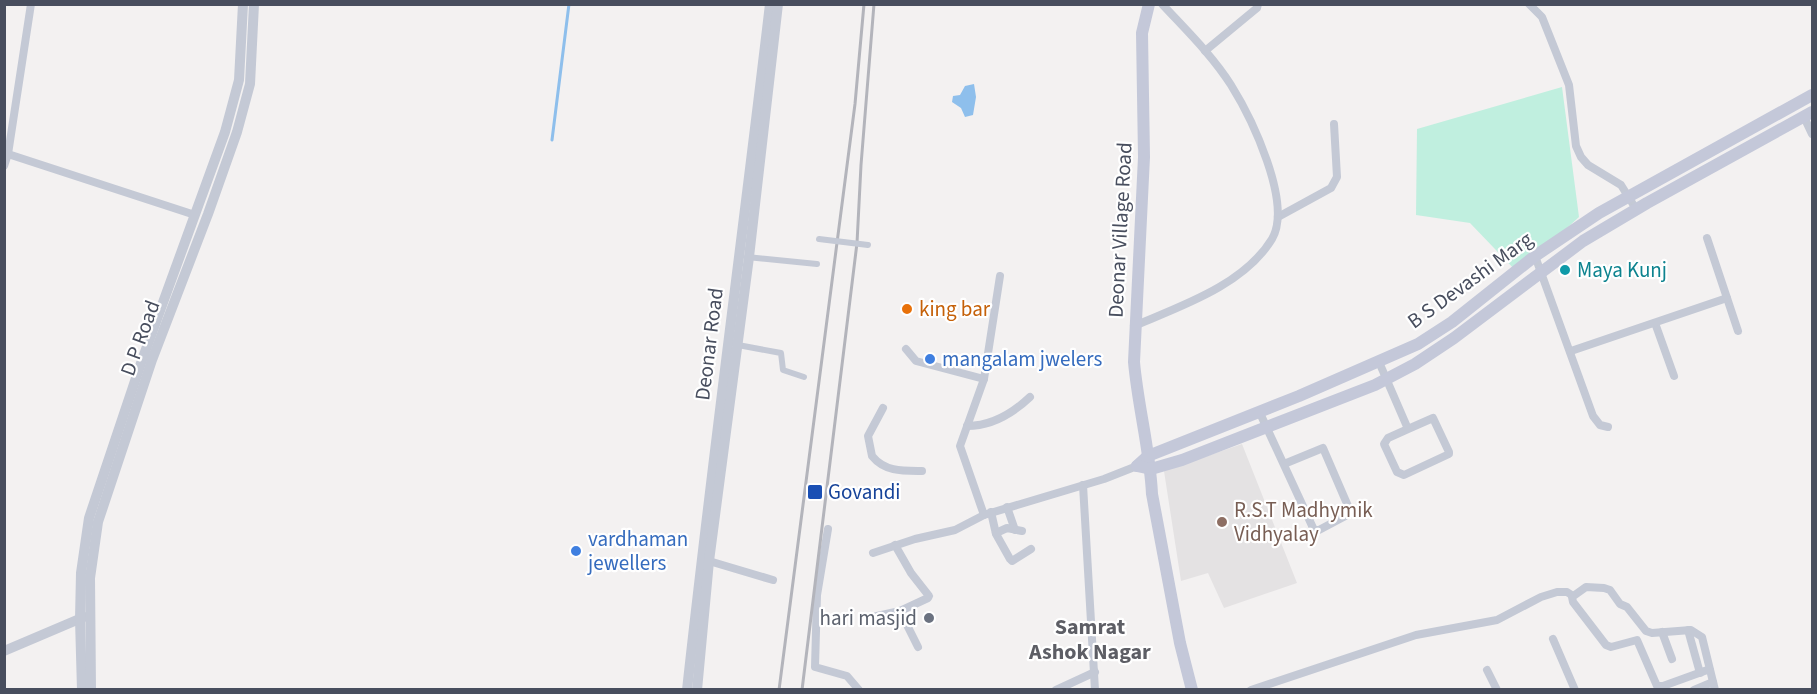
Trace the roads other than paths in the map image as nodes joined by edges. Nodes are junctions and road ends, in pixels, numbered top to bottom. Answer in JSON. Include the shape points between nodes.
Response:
{"nodes":[{"id":1,"x":31,"y":4,"type":"edge"},
{"id":2,"x":243,"y":4,"type":"edge"},
{"id":3,"x":1149,"y":4,"type":"edge"},
{"id":4,"x":1162,"y":4,"type":"edge"},
{"id":5,"x":1258,"y":4,"type":"edge"},
{"id":6,"x":1529,"y":4,"type":"edge"},
{"id":7,"x":774,"y":6,"type":"edge"},
{"id":8,"x":251,"y":12,"type":"edge"},
{"id":9,"x":1205,"y":51,"type":"junction"},
{"id":10,"x":1812,"y":95,"type":"edge"},
{"id":11,"x":240,"y":98,"type":"junction"},
{"id":12,"x":1808,"y":114,"type":"edge"},
{"id":13,"x":1334,"y":124,"type":"dead end"},
{"id":14,"x":1812,"y":134,"type":"edge"},
{"id":15,"x":8,"y":154,"type":"junction"},
{"id":16,"x":4,"y":166,"type":"edge"},
{"id":17,"x":1628,"y":196,"type":"junction"},
{"id":18,"x":1636,"y":209,"type":"junction"},
{"id":19,"x":195,"y":215,"type":"junction"},
{"id":20,"x":1278,"y":217,"type":"junction"},
{"id":21,"x":1707,"y":238,"type":"dead end"},
{"id":22,"x":819,"y":239,"type":"dead end"},
{"id":23,"x":868,"y":245,"type":"dead end"},
{"id":24,"x":189,"y":249,"type":"junction"},
{"id":25,"x":1535,"y":256,"type":"junction"},
{"id":26,"x":745,"y":257,"type":"junction"},
{"id":27,"x":817,"y":264,"type":"dead end"},
{"id":28,"x":1542,"y":273,"type":"junction"},
{"id":29,"x":1000,"y":276,"type":"dead end"},
{"id":30,"x":1727,"y":298,"type":"junction"},
{"id":31,"x":1655,"y":323,"type":"junction"},
{"id":32,"x":1134,"y":326,"type":"junction"},
{"id":33,"x":1738,"y":331,"type":"dead end"},
{"id":34,"x":738,"y":345,"type":"junction"},
{"id":35,"x":906,"y":349,"type":"dead end"},
{"id":36,"x":1571,"y":351,"type":"junction"},
{"id":37,"x":1379,"y":362,"type":"junction"},
{"id":38,"x":1674,"y":376,"type":"dead end"},
{"id":39,"x":804,"y":377,"type":"dead end"},
{"id":40,"x":984,"y":379,"type":"junction"},
{"id":41,"x":1386,"y":379,"type":"junction"},
{"id":42,"x":727,"y":391,"type":"junction"},
{"id":43,"x":1030,"y":397,"type":"dead end"},
{"id":44,"x":883,"y":408,"type":"dead end"},
{"id":45,"x":1259,"y":411,"type":"junction"},
{"id":46,"x":967,"y":426,"type":"junction"},
{"id":47,"x":1608,"y":427,"type":"dead end"},
{"id":48,"x":1267,"y":428,"type":"junction"},
{"id":49,"x":1408,"y":429,"type":"junction"},
{"id":50,"x":1177,"y":446,"type":"junction"},
{"id":51,"x":1182,"y":460,"type":"junction"},
{"id":52,"x":1149,"y":462,"type":"junction"},
{"id":53,"x":1284,"y":464,"type":"junction"},
{"id":54,"x":1137,"y":466,"type":"joint"},
{"id":55,"x":922,"y":471,"type":"dead end"},
{"id":56,"x":1083,"y":485,"type":"junction"},
{"id":57,"x":1007,"y":507,"type":"junction"},
{"id":58,"x":988,"y":513,"type":"junction"},
{"id":59,"x":828,"y":529,"type":"dead end"},
{"id":60,"x":996,"y":533,"type":"junction"},
{"id":61,"x":896,"y":545,"type":"junction"},
{"id":62,"x":1031,"y":549,"type":"dead end"},
{"id":63,"x":873,"y":553,"type":"dead end"},
{"id":64,"x":709,"y":561,"type":"junction"},
{"id":65,"x":773,"y":580,"type":"dead end"},
{"id":66,"x":1573,"y":596,"type":"junction"},
{"id":67,"x":900,"y":611,"type":"junction"},
{"id":68,"x":877,"y":616,"type":"dead end"},
{"id":69,"x":85,"y":617,"type":"junction"},
{"id":70,"x":1688,"y":630,"type":"junction"},
{"id":71,"x":1646,"y":631,"type":"junction"},
{"id":72,"x":1662,"y":632,"type":"junction"},
{"id":73,"x":698,"y":635,"type":"junction"},
{"id":74,"x":1553,"y":639,"type":"dead end"},
{"id":75,"x":1637,"y":640,"type":"junction"},
{"id":76,"x":918,"y":647,"type":"dead end"},
{"id":77,"x":4,"y":651,"type":"edge"},
{"id":78,"x":1672,"y":658,"type":"dead end"},
{"id":79,"x":1710,"y":669,"type":"junction"},
{"id":80,"x":1487,"y":670,"type":"dead end"},
{"id":81,"x":1095,"y":672,"type":"junction"},
{"id":82,"x":1700,"y":673,"type":"junction"},
{"id":83,"x":1714,"y":686,"type":"edge"},
{"id":84,"x":1697,"y":689,"type":"edge"},
{"id":85,"x":82,"y":690,"type":"edge"},
{"id":86,"x":91,"y":690,"type":"edge"},
{"id":87,"x":687,"y":690,"type":"edge"},
{"id":88,"x":697,"y":690,"type":"edge"},
{"id":89,"x":859,"y":690,"type":"edge"},
{"id":90,"x":1056,"y":690,"type":"edge"},
{"id":91,"x":1095,"y":690,"type":"edge"},
{"id":92,"x":1192,"y":690,"type":"edge"},
{"id":93,"x":1251,"y":690,"type":"edge"},
{"id":94,"x":1497,"y":690,"type":"edge"},
{"id":95,"x":1575,"y":690,"type":"edge"}],
"edges":[{"from":1,"to":15,"type":"street"},
{"from":2,"to":8,"type":"street","name":"D P Road"},
{"from":3,"to":32,"type":"main road","name":"Deonar Village Road","via":[[1142,33],[1144,157]]},
{"from":4,"to":9,"type":"street"},
{"from":5,"to":9,"type":"street"},
{"from":6,"to":17,"type":"street","via":[[1542,17],[1569,85],[1576,146],[1581,157],[1621,185]]},
{"from":7,"to":26,"type":"street","name":"Deonar Road"},
{"from":8,"to":11,"type":"street","name":"D P Road","via":[[250,84]]},
{"from":9,"to":20,"type":"street","via":[[1231,84],[1260,140],[1275,188]]},
{"from":10,"to":17,"type":"main road","name":"B S Devashi Marg"},
{"from":11,"to":19,"type":"street","name":"D P Road"},
{"from":11,"to":24,"type":"street","name":"D P Road","via":[[237,132]]},
{"from":12,"to":14,"type":"street"},
{"from":12,"to":18,"type":"main road","name":"B S Devashi Marg"},
{"from":13,"to":20,"type":"street","via":[[1336,177],[1331,188]]},
{"from":15,"to":16,"type":"street"},
{"from":15,"to":19,"type":"street"},
{"from":17,"to":18,"type":"street"},
{"from":17,"to":25,"type":"main road","name":"B S Devashi Marg"},
{"from":18,"to":28,"type":"main road","name":"B S Devashi Marg"},
{"from":19,"to":24,"type":"street","name":"D P Road"},
{"from":20,"to":32,"type":"street","via":[[1273,238],[1250,264],[1210,294]]},
{"from":21,"to":30,"type":"street"},
{"from":22,"to":23,"type":"street","bridge":true},
{"from":24,"to":69,"type":"street","name":"D P Road","via":[[89,518],[81,573]]},
{"from":25,"to":28,"type":"street"},
{"from":25,"to":37,"type":"main road","name":"B S Devashi Marg","via":[[1452,322]]},
{"from":26,"to":27,"type":"street"},
{"from":26,"to":34,"type":"street","name":"Deonar Road"},
{"from":26,"to":42,"type":"street","name":"Deonar Road"},
{"from":28,"to":36,"type":"street"},
{"from":28,"to":41,"type":"main road","name":"B S Devashi Marg","via":[[1454,338]]},
{"from":29,"to":40,"type":"street"},
{"from":30,"to":31,"type":"street"},
{"from":30,"to":33,"type":"street"},
{"from":31,"to":36,"type":"street"},
{"from":31,"to":38,"type":"street"},
{"from":32,"to":52,"type":"main road","name":"Deonar Village Road","via":[[1136,390]]},
{"from":34,"to":39,"type":"street","via":[[782,354],[783,370]]},
{"from":34,"to":42,"type":"street","name":"Deonar Road"},
{"from":35,"to":40,"type":"street","via":[[916,361]]},
{"from":36,"to":47,"type":"street","via":[[1593,416],[1600,425]]},
{"from":37,"to":41,"type":"street"},
{"from":37,"to":45,"type":"main road","name":"B S Devashi Marg"},
{"from":40,"to":46,"type":"street"},
{"from":41,"to":48,"type":"main road","name":"B S Devashi Marg"},
{"from":41,"to":49,"type":"street"},
{"from":42,"to":64,"type":"street","name":"Deonar Road"},
{"from":42,"to":73,"type":"street","name":"Deonar Road","via":[[701,558]]},
{"from":43,"to":46,"type":"street","via":[[1000,419]]},
{"from":44,"to":55,"type":"street","via":[[868,436],[872,456],[890,469]]},
{"from":45,"to":48,"type":"street"},
{"from":45,"to":50,"type":"main road","name":"B S Devashi Marg"},
{"from":46,"to":58,"type":"street","via":[[960,446]]},
{"from":48,"to":51,"type":"main road","name":"B S Devashi Marg"},
{"from":48,"to":53,"type":"street"},
{"from":49,"to":49,"type":"street","via":[[1384,444],[1400,475],[1449,454],[1432,418]]},
{"from":50,"to":51,"type":"main road"},
{"from":50,"to":52,"type":"main road","name":"B S Devashi Marg"},
{"from":51,"to":52,"type":"main road","name":"B S Devashi Marg"},
{"from":52,"to":54,"type":"main road","name":"B S Devashi Marg"},
{"from":52,"to":92,"type":"main road","name":"Deonar Village Road","via":[[1180,643]]},
{"from":53,"to":53,"type":"street","via":[[1314,530],[1351,513],[1323,448]]},
{"from":54,"to":56,"type":"street","name":"B S Devashi Marg"},
{"from":56,"to":57,"type":"street","name":"B S Devashi Marg"},
{"from":56,"to":81,"type":"street"},
{"from":57,"to":58,"type":"street","name":"B S Devashi Marg"},
{"from":57,"to":60,"type":"street","via":[[1019,530],[1004,528]]},
{"from":58,"to":60,"type":"street"},
{"from":58,"to":61,"type":"street","name":"B S Devashi Marg","via":[[955,530]]},
{"from":59,"to":89,"type":"street","via":[[817,596],[816,667],[847,676]]},
{"from":60,"to":62,"type":"street","via":[[1012,561]]},
{"from":61,"to":63,"type":"street","name":"B S Devashi Marg"},
{"from":61,"to":67,"type":"street","via":[[929,596]]},
{"from":64,"to":65,"type":"street"},
{"from":64,"to":73,"type":"street","name":"Deonar Road"},
{"from":66,"to":71,"type":"street","via":[[1586,587],[1610,590]]},
{"from":66,"to":75,"type":"street","via":[[1573,602],[1606,645]]},
{"from":66,"to":93,"type":"street","via":[[1557,592],[1497,620],[1416,635]]},
{"from":67,"to":68,"type":"street"},
{"from":67,"to":76,"type":"street"},
{"from":69,"to":77,"type":"street"},
{"from":69,"to":85,"type":"street","name":"D P Road"},
{"from":69,"to":86,"type":"street","name":"D P Road"},
{"from":70,"to":72,"type":"street"},
{"from":70,"to":79,"type":"street","via":[[1702,637]]},
{"from":70,"to":82,"type":"street"},
{"from":71,"to":72,"type":"street"},
{"from":71,"to":75,"type":"street"},
{"from":72,"to":78,"type":"street"},
{"from":73,"to":87,"type":"street","name":"Deonar Road"},
{"from":73,"to":88,"type":"street","name":"Deonar Road"},
{"from":74,"to":95,"type":"street"},
{"from":75,"to":82,"type":"street","via":[[1657,686]]},
{"from":79,"to":82,"type":"street"},
{"from":79,"to":83,"type":"street"},
{"from":80,"to":94,"type":"street"},
{"from":81,"to":90,"type":"street"},
{"from":81,"to":91,"type":"street"},
{"from":83,"to":84,"type":"street"}]}
